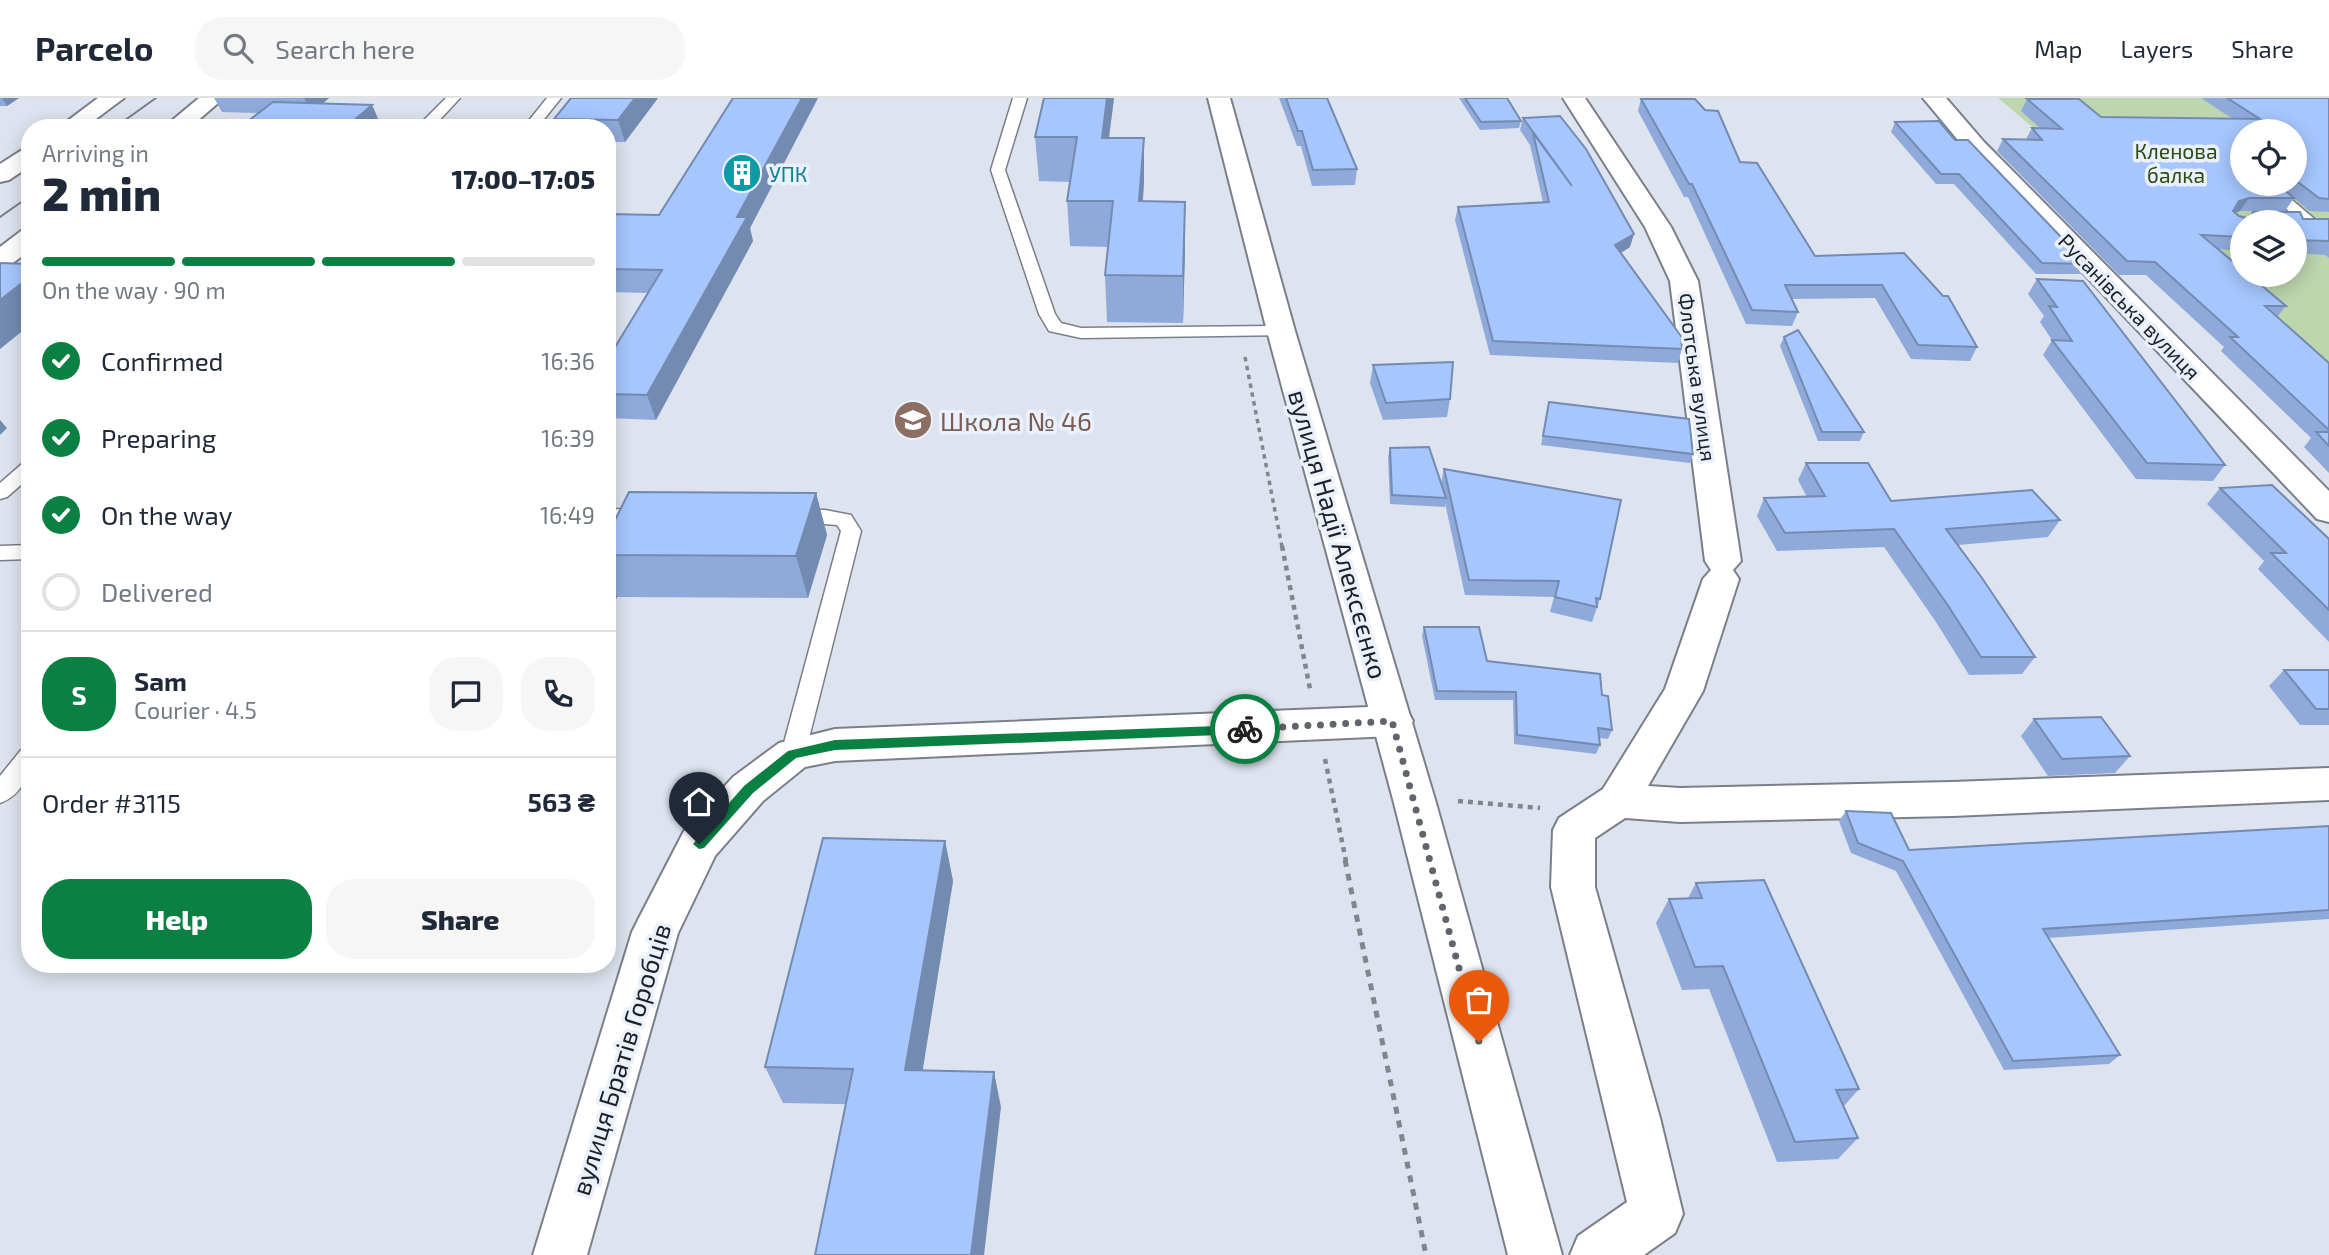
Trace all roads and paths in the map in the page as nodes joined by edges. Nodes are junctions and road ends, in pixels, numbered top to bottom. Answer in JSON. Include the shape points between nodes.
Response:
{"nodes":[{"id":1,"x":113,"y":98,"type":"edge"},
{"id":2,"x":213,"y":98,"type":"edge"},
{"id":3,"x":453,"y":98,"type":"edge"},
{"id":4,"x":554,"y":98,"type":"edge"},
{"id":5,"x":1020,"y":98,"type":"edge"},
{"id":6,"x":1219,"y":98,"type":"edge"},
{"id":7,"x":1574,"y":98,"type":"edge"},
{"id":8,"x":1934,"y":98,"type":"edge"},
{"id":9,"x":82,"y":119,"type":"edge"},
{"id":10,"x":186,"y":119,"type":"edge"},
{"id":11,"x":433,"y":119,"type":"edge"},
{"id":12,"x":537,"y":119,"type":"edge"},
{"id":13,"x":2281,"y":196,"type":"edge"},
{"id":14,"x":2319,"y":222,"type":"edge"},
{"id":15,"x":21,"y":244,"type":"edge"},
{"id":16,"x":0,"y":260,"type":"edge"},
{"id":17,"x":1241,"y":331,"type":"junction"},
{"id":18,"x":1281,"y":331,"type":"junction"},
{"id":19,"x":21,"y":475,"type":"edge"},
{"id":20,"x":0,"y":493,"type":"edge"},
{"id":21,"x":2329,"y":511,"type":"edge"},
{"id":22,"x":616,"y":515,"type":"edge"},
{"id":23,"x":675,"y":515,"type":"edge"},
{"id":24,"x":771,"y":516,"type":"edge"},
{"id":25,"x":21,"y":552,"type":"edge"},
{"id":26,"x":0,"y":553,"type":"edge"},
{"id":27,"x":1392,"y":721,"type":"junction"},
{"id":28,"x":1318,"y":726,"type":"junction"},
{"id":29,"x":793,"y":754,"type":"junction"},
{"id":30,"x":21,"y":768,"type":"edge"},
{"id":31,"x":2329,"y":784,"type":"edge"},
{"id":32,"x":0,"y":793,"type":"edge"},
{"id":33,"x":1473,"y":801,"type":"dead end"},
{"id":34,"x":1619,"y":801,"type":"junction"},
{"id":35,"x":1549,"y":809,"type":"dead end"},
{"id":36,"x":560,"y":1255,"type":"edge"},
{"id":37,"x":1426,"y":1255,"type":"edge"},
{"id":38,"x":1535,"y":1255,"type":"edge"},
{"id":39,"x":1597,"y":1255,"type":"edge"}],
"edges":[{"from":1,"to":9,"type":"street"},
{"from":2,"to":10,"type":"street"},
{"from":3,"to":11,"type":"lane"},
{"from":4,"to":12,"type":"lane"},
{"from":5,"to":17,"type":"lane","via":[[998,170],[1055,327],[1081,333]]},
{"from":6,"to":18,"type":"street","name":"вулиця Надії Алексєєнко"},
{"from":7,"to":34,"type":"street","name":"Флотська вулиця","via":[[1658,227],[1684,281],[1722,570],[1684,691]]},
{"from":8,"to":21,"type":"street","name":"Русанівська вулиця"},
{"from":13,"to":14,"type":"lane"},
{"from":15,"to":16,"type":"street"},
{"from":17,"to":18,"type":"lane"},
{"from":17,"to":28,"type":"path"},
{"from":18,"to":27,"type":"street","name":"вулиця Надії Алексєєнко"},
{"from":19,"to":20,"type":"lane"},
{"from":22,"to":23,"type":"lane"},
{"from":24,"to":29,"type":"lane","via":[[825,516],[844,520],[851,531]]},
{"from":25,"to":26,"type":"lane"},
{"from":27,"to":28,"type":"street","name":"вулиця Братів Горобців"},
{"from":27,"to":38,"type":"street","name":"вулиця Надії Алексєєнко"},
{"from":28,"to":29,"type":"street","name":"вулиця Братів Горобців","via":[[835,745]]},
{"from":28,"to":37,"type":"path"},
{"from":29,"to":36,"type":"street","name":"вулиця Братів Горобців","via":[[748,789],[699,844],[655,932]]},
{"from":30,"to":32,"type":"lane"},
{"from":31,"to":34,"type":"street","via":[[1952,799],[1680,805]]},
{"from":33,"to":35,"type":"path"},
{"from":34,"to":39,"type":"street","via":[[1574,830],[1573,887],[1656,1214]]}]}
